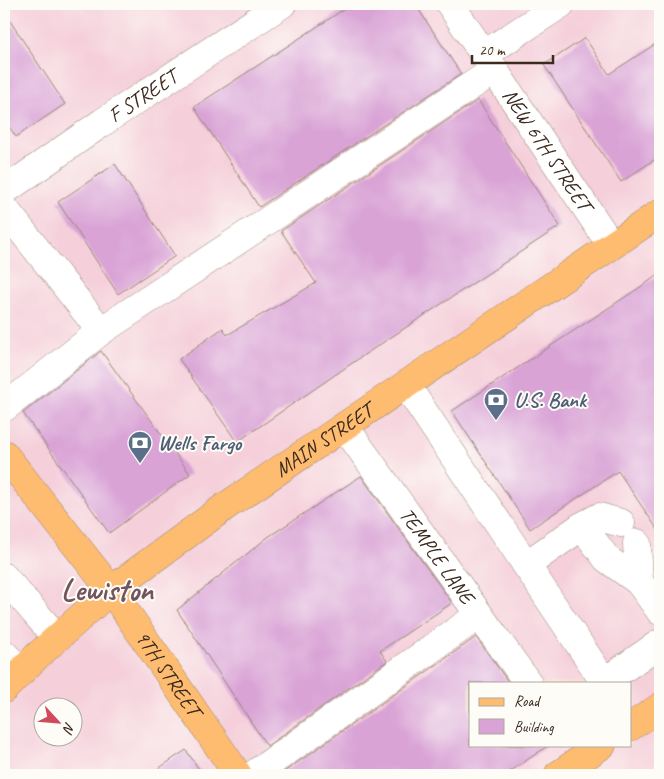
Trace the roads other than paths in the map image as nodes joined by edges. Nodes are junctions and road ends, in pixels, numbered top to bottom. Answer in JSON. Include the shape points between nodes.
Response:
{"nodes":[{"id":1,"x":282,"y":4,"type":"edge"},
{"id":2,"x":450,"y":4,"type":"edge"},
{"id":3,"x":561,"y":4,"type":"edge"},
{"id":4,"x":490,"y":62,"type":"junction"},
{"id":5,"x":4,"y":191,"type":"edge"},
{"id":6,"x":4,"y":208,"type":"edge"},
{"id":7,"x":660,"y":213,"type":"edge"},
{"id":8,"x":611,"y":245,"type":"junction"},
{"id":9,"x":101,"y":331,"type":"junction"},
{"id":10,"x":406,"y":385,"type":"junction"},
{"id":11,"x":4,"y":408,"type":"edge"},
{"id":12,"x":345,"y":427,"type":"junction"},
{"id":13,"x":4,"y":454,"type":"edge"},
{"id":14,"x":582,"y":526,"type":"junction"},
{"id":15,"x":526,"y":565,"type":"junction"},
{"id":16,"x":4,"y":577,"type":"edge"},
{"id":17,"x":639,"y":582,"type":"junction"},
{"id":18,"x":112,"y":590,"type":"junction"},
{"id":19,"x":660,"y":611,"type":"edge"},
{"id":20,"x":479,"y":615,"type":"junction"},
{"id":21,"x":57,"y":638,"type":"junction"},
{"id":22,"x":660,"y":642,"type":"edge"},
{"id":23,"x":10,"y":671,"type":"edge"},
{"id":24,"x":527,"y":682,"type":"edge"},
{"id":25,"x":605,"y":682,"type":"edge"},
{"id":26,"x":660,"y":707,"type":"edge"},
{"id":27,"x":632,"y":723,"type":"edge"},
{"id":28,"x":586,"y":750,"type":"edge"},
{"id":29,"x":238,"y":775,"type":"edge"},
{"id":30,"x":254,"y":775,"type":"edge"},
{"id":31,"x":558,"y":775,"type":"edge"}],
"edges":[{"from":1,"to":5,"type":"street","name":"F STREET"},
{"from":2,"to":4,"type":"street","name":"NEW 6TH STREET"},
{"from":3,"to":4,"type":"street"},
{"from":4,"to":8,"type":"street","name":"NEW 6TH STREET"},
{"from":4,"to":9,"type":"street"},
{"from":6,"to":9,"type":"street"},
{"from":7,"to":8,"type":"main road","name":"MAIN STREET"},
{"from":8,"to":10,"type":"main road","name":"MAIN STREET"},
{"from":9,"to":11,"type":"street"},
{"from":10,"to":12,"type":"main road","name":"MAIN STREET"},
{"from":10,"to":15,"type":"street"},
{"from":12,"to":18,"type":"main road","name":"MAIN STREET","via":[[226,506]]},
{"from":12,"to":20,"type":"street","name":"TEMPLE LANE"},
{"from":13,"to":18,"type":"main road","name":"9TH STREET"},
{"from":14,"to":15,"type":"street"},
{"from":14,"to":17,"type":"street","via":[[607,559]]},
{"from":14,"to":17,"type":"street","via":[[599,517],[629,533]]},
{"from":15,"to":25,"type":"street"},
{"from":16,"to":21,"type":"street"},
{"from":17,"to":19,"type":"street"},
{"from":18,"to":21,"type":"main road","name":"MAIN STREET"},
{"from":18,"to":29,"type":"main road","name":"9TH STREET"},
{"from":20,"to":24,"type":"street","name":"TEMPLE LANE"},
{"from":20,"to":30,"type":"street"},
{"from":21,"to":23,"type":"main road","name":"MAIN STREET"},
{"from":22,"to":25,"type":"street"},
{"from":26,"to":27,"type":"main road"},
{"from":28,"to":31,"type":"main road"}]}
